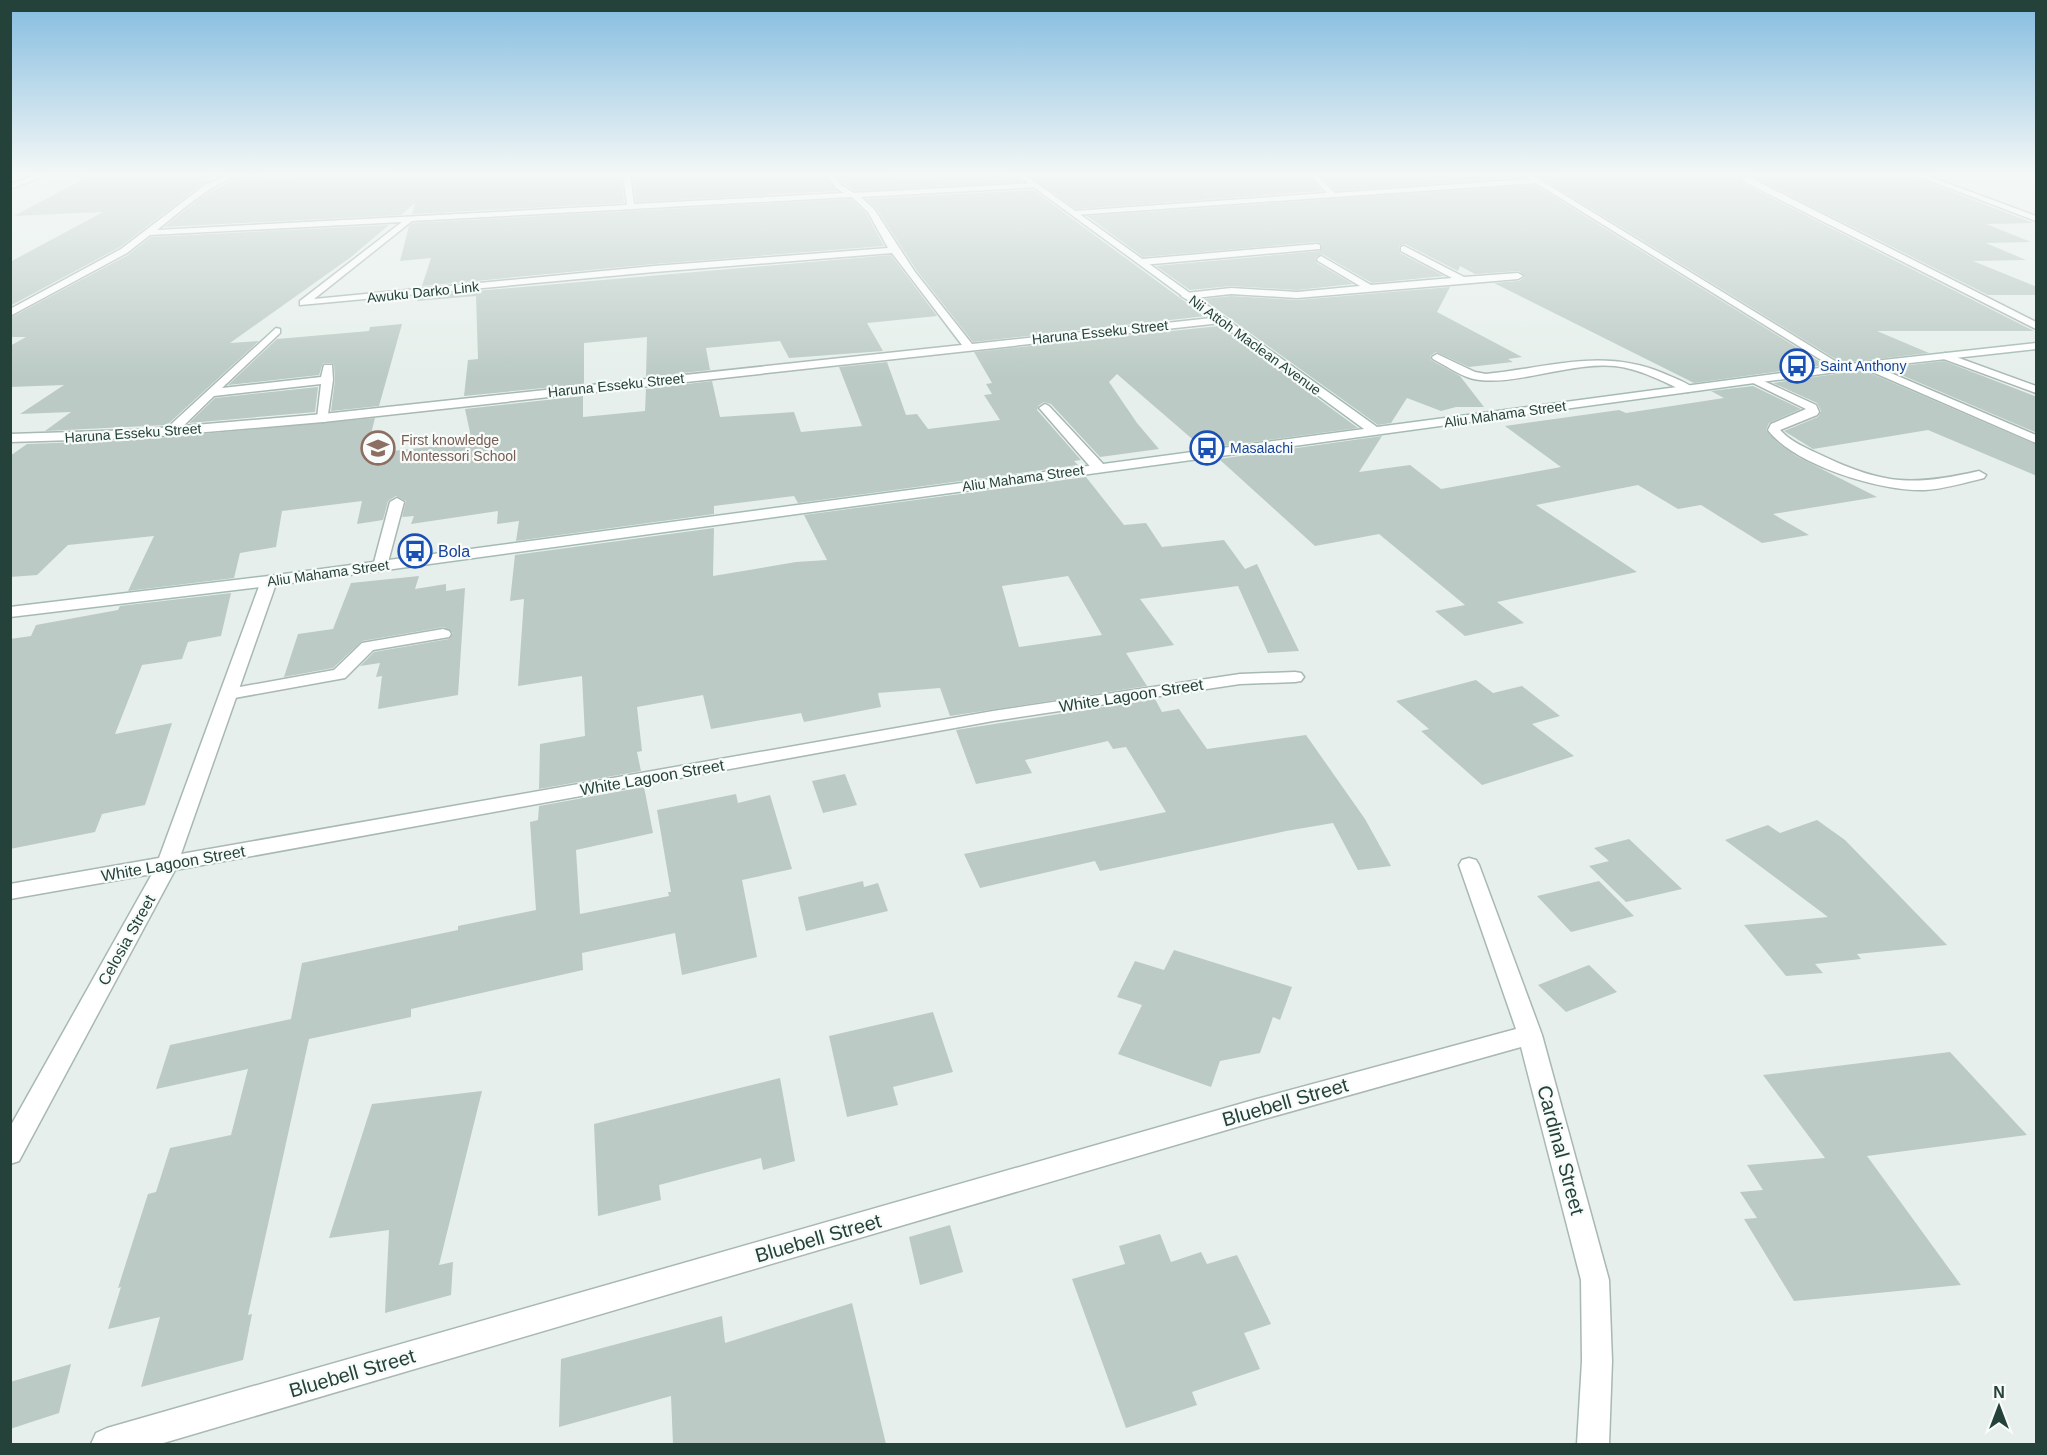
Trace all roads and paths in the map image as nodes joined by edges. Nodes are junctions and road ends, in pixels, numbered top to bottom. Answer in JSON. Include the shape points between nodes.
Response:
{"nodes":[{"id":1,"x":134,"y":243,"type":"edge"},
{"id":2,"x":380,"y":243,"type":"edge"},
{"id":3,"x":890,"y":243,"type":"edge"},
{"id":4,"x":1116,"y":243,"type":"edge"},
{"id":5,"x":1637,"y":243,"type":"edge"},
{"id":6,"x":1872,"y":243,"type":"edge"},
{"id":7,"x":1317,"y":247,"type":"dead end"},
{"id":8,"x":1404,"y":249,"type":"dead end"},
{"id":9,"x":894,"y":250,"type":"junction"},
{"id":10,"x":1321,"y":259,"type":"dead end"},
{"id":11,"x":1142,"y":262,"type":"junction"},
{"id":12,"x":1518,"y":276,"type":"dead end"},
{"id":13,"x":1462,"y":280,"type":"junction"},
{"id":14,"x":1367,"y":287,"type":"junction"},
{"id":15,"x":1186,"y":296,"type":"junction"},
{"id":16,"x":10,"y":313,"type":"edge"},
{"id":17,"x":1221,"y":320,"type":"junction"},
{"id":18,"x":2037,"y":326,"type":"edge"},
{"id":19,"x":276,"y":331,"type":"dead end"},
{"id":20,"x":968,"y":346,"type":"junction"},
{"id":21,"x":2037,"y":346,"type":"edge"},
{"id":22,"x":1945,"y":356,"type":"junction"},
{"id":23,"x":1437,"y":357,"type":"dead end"},
{"id":24,"x":1865,"y":365,"type":"junction"},
{"id":25,"x":328,"y":367,"type":"dead end"},
{"id":26,"x":1843,"y":369,"type":"junction"},
{"id":27,"x":327,"y":380,"type":"junction"},
{"id":28,"x":1755,"y":380,"type":"junction"},
{"id":29,"x":1688,"y":389,"type":"junction"},
{"id":30,"x":2037,"y":390,"type":"edge"},
{"id":31,"x":210,"y":393,"type":"junction"},
{"id":32,"x":1045,"y":408,"type":"dead end"},
{"id":33,"x":323,"y":418,"type":"junction"},
{"id":34,"x":171,"y":431,"type":"junction"},
{"id":35,"x":1374,"y":431,"type":"junction"},
{"id":36,"x":10,"y":438,"type":"edge"},
{"id":37,"x":2037,"y":439,"type":"edge"},
{"id":38,"x":1099,"y":468,"type":"junction"},
{"id":39,"x":1979,"y":475,"type":"dead end"},
{"id":40,"x":397,"y":502,"type":"dead end"},
{"id":41,"x":380,"y":566,"type":"junction"},
{"id":42,"x":269,"y":581,"type":"junction"},
{"id":43,"x":10,"y":612,"type":"edge"},
{"id":44,"x":443,"y":634,"type":"dead end"},
{"id":45,"x":1295,"y":677,"type":"dead end"},
{"id":46,"x":229,"y":694,"type":"junction"},
{"id":47,"x":168,"y":864,"type":"junction"},
{"id":48,"x":1469,"y":865,"type":"dead end"},
{"id":49,"x":10,"y":892,"type":"edge"},
{"id":50,"x":1530,"y":1035,"type":"junction"},
{"id":51,"x":10,"y":1153,"type":"edge"},
{"id":52,"x":107,"y":1444,"type":"edge"},
{"id":53,"x":1593,"y":1444,"type":"edge"}],
"edges":[{"from":1,"to":16,"type":"street","via":[[100,266]]},
{"from":2,"to":9,"type":"street","name":"Awuku Darko Link","via":[[303,303]]},
{"from":3,"to":9,"type":"street"},
{"from":4,"to":11,"type":"street","name":"Nii Attoh Maclean Avenue"},
{"from":5,"to":26,"type":"street"},
{"from":6,"to":18,"type":"street"},
{"from":7,"to":11,"type":"street"},
{"from":8,"to":13,"type":"street"},
{"from":9,"to":20,"type":"street"},
{"from":10,"to":14,"type":"street"},
{"from":11,"to":15,"type":"street","name":"Nii Attoh Maclean Avenue"},
{"from":12,"to":13,"type":"street"},
{"from":13,"to":14,"type":"street"},
{"from":14,"to":15,"type":"street","via":[[1297,295],[1231,291]]},
{"from":15,"to":17,"type":"street","name":"Nii Attoh Maclean Avenue"},
{"from":17,"to":20,"type":"street","name":"Haruna Esseku Street"},
{"from":17,"to":35,"type":"street","name":"Nii Attoh Maclean Avenue"},
{"from":19,"to":31,"type":"street"},
{"from":20,"to":33,"type":"street","name":"Haruna Esseku Street"},
{"from":21,"to":22,"type":"street","name":"Aliu Mahama Street"},
{"from":22,"to":24,"type":"street","name":"Aliu Mahama Street"},
{"from":22,"to":30,"type":"street"},
{"from":23,"to":29,"type":"street","via":[[1472,375],[1486,377],[1593,363],[1621,364]]},
{"from":24,"to":26,"type":"street","name":"Aliu Mahama Street"},
{"from":24,"to":37,"type":"street"},
{"from":25,"to":27,"type":"street"},
{"from":26,"to":28,"type":"street","name":"Aliu Mahama Street"},
{"from":27,"to":31,"type":"street"},
{"from":27,"to":33,"type":"street"},
{"from":28,"to":29,"type":"street","name":"Aliu Mahama Street"},
{"from":28,"to":39,"type":"street","via":[[1812,407],[1813,412],[1775,427],[1781,438],[1856,475],[1925,486]]},
{"from":29,"to":35,"type":"street","name":"Aliu Mahama Street"},
{"from":31,"to":34,"type":"street"},
{"from":32,"to":38,"type":"street"},
{"from":33,"to":34,"type":"street","name":"Haruna Esseku Street"},
{"from":34,"to":36,"type":"street","name":"Haruna Esseku Street"},
{"from":35,"to":38,"type":"street","name":"Aliu Mahama Street"},
{"from":38,"to":41,"type":"street","name":"Aliu Mahama Street"},
{"from":40,"to":41,"type":"street"},
{"from":41,"to":42,"type":"street","name":"Aliu Mahama Street"},
{"from":42,"to":43,"type":"street","name":"Aliu Mahama Street"},
{"from":42,"to":46,"type":"street","name":"Celosia Street"},
{"from":44,"to":46,"type":"street","via":[[368,646],[339,674]]},
{"from":45,"to":47,"type":"street","name":"White Lagoon Street","via":[[1240,679],[993,716]]},
{"from":46,"to":47,"type":"street","name":"Celosia Street"},
{"from":47,"to":49,"type":"street","name":"White Lagoon Street"},
{"from":47,"to":51,"type":"street","name":"Celosia Street"},
{"from":48,"to":50,"type":"street","name":"Cardinal Street"},
{"from":50,"to":52,"type":"street","name":"Bluebell Street","via":[[1222,1120]]},
{"from":50,"to":53,"type":"street","name":"Cardinal Street","via":[[1595,1280]]}]}
